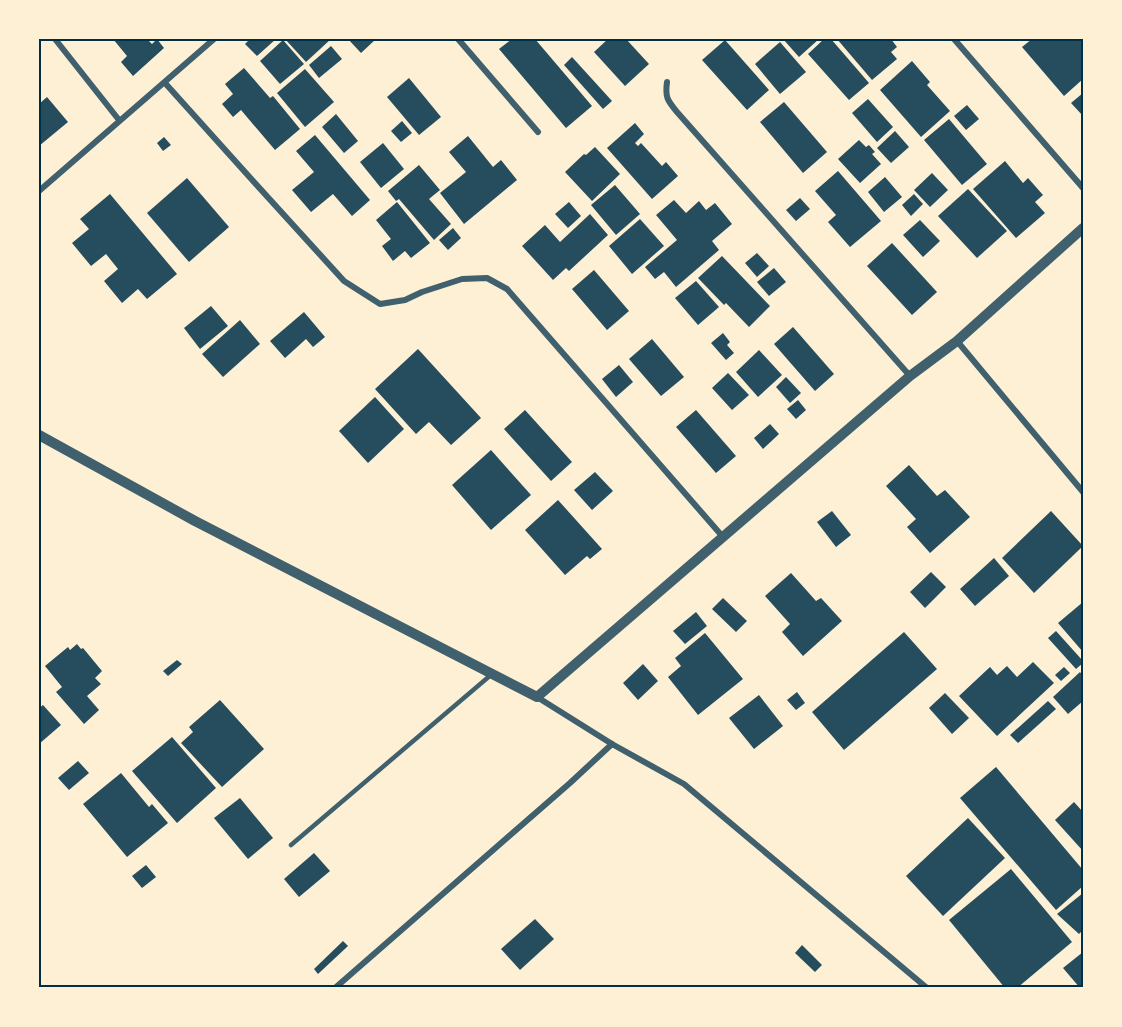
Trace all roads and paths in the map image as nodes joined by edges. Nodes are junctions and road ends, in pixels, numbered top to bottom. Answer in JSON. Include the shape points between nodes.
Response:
{"nodes":[{"id":1,"x":55,"y":39,"type":"edge"},
{"id":2,"x":214,"y":39,"type":"edge"},
{"id":3,"x":458,"y":39,"type":"edge"},
{"id":4,"x":954,"y":39,"type":"edge"},
{"id":5,"x":667,"y":82,"type":"dead end"},
{"id":6,"x":165,"y":83,"type":"junction"},
{"id":7,"x":119,"y":120,"type":"junction"},
{"id":8,"x":538,"y":132,"type":"dead end"},
{"id":9,"x":1083,"y":188,"type":"edge"},
{"id":10,"x":39,"y":192,"type":"edge"},
{"id":11,"x":1083,"y":228,"type":"edge"},
{"id":12,"x":957,"y":341,"type":"junction"},
{"id":13,"x":910,"y":376,"type":"junction"},
{"id":14,"x":39,"y":435,"type":"edge"},
{"id":15,"x":1083,"y":492,"type":"edge"},
{"id":16,"x":723,"y":537,"type":"junction"},
{"id":17,"x":492,"y":674,"type":"junction"},
{"id":18,"x":537,"y":697,"type":"junction"},
{"id":19,"x":612,"y":744,"type":"junction"},
{"id":20,"x":291,"y":845,"type":"dead end"},
{"id":21,"x":335,"y":988,"type":"edge"},
{"id":22,"x":927,"y":988,"type":"edge"}],
"edges":[{"from":1,"to":7,"type":"street"},
{"from":2,"to":6,"type":"street"},
{"from":3,"to":8,"type":"street"},
{"from":4,"to":9,"type":"street"},
{"from":5,"to":13,"type":"street","via":[[665,94],[676,112]]},
{"from":6,"to":7,"type":"street"},
{"from":6,"to":16,"type":"street","via":[[344,281],[380,304],[405,300],[462,279],[487,278],[507,289]]},
{"from":7,"to":10,"type":"street"},
{"from":11,"to":12,"type":"street"},
{"from":12,"to":13,"type":"street"},
{"from":12,"to":15,"type":"street"},
{"from":13,"to":16,"type":"street"},
{"from":14,"to":17,"type":"street"},
{"from":16,"to":18,"type":"street"},
{"from":17,"to":18,"type":"street"},
{"from":17,"to":20,"type":"lane"},
{"from":18,"to":19,"type":"street"},
{"from":19,"to":21,"type":"street"},
{"from":19,"to":22,"type":"street","via":[[684,784]]}]}
